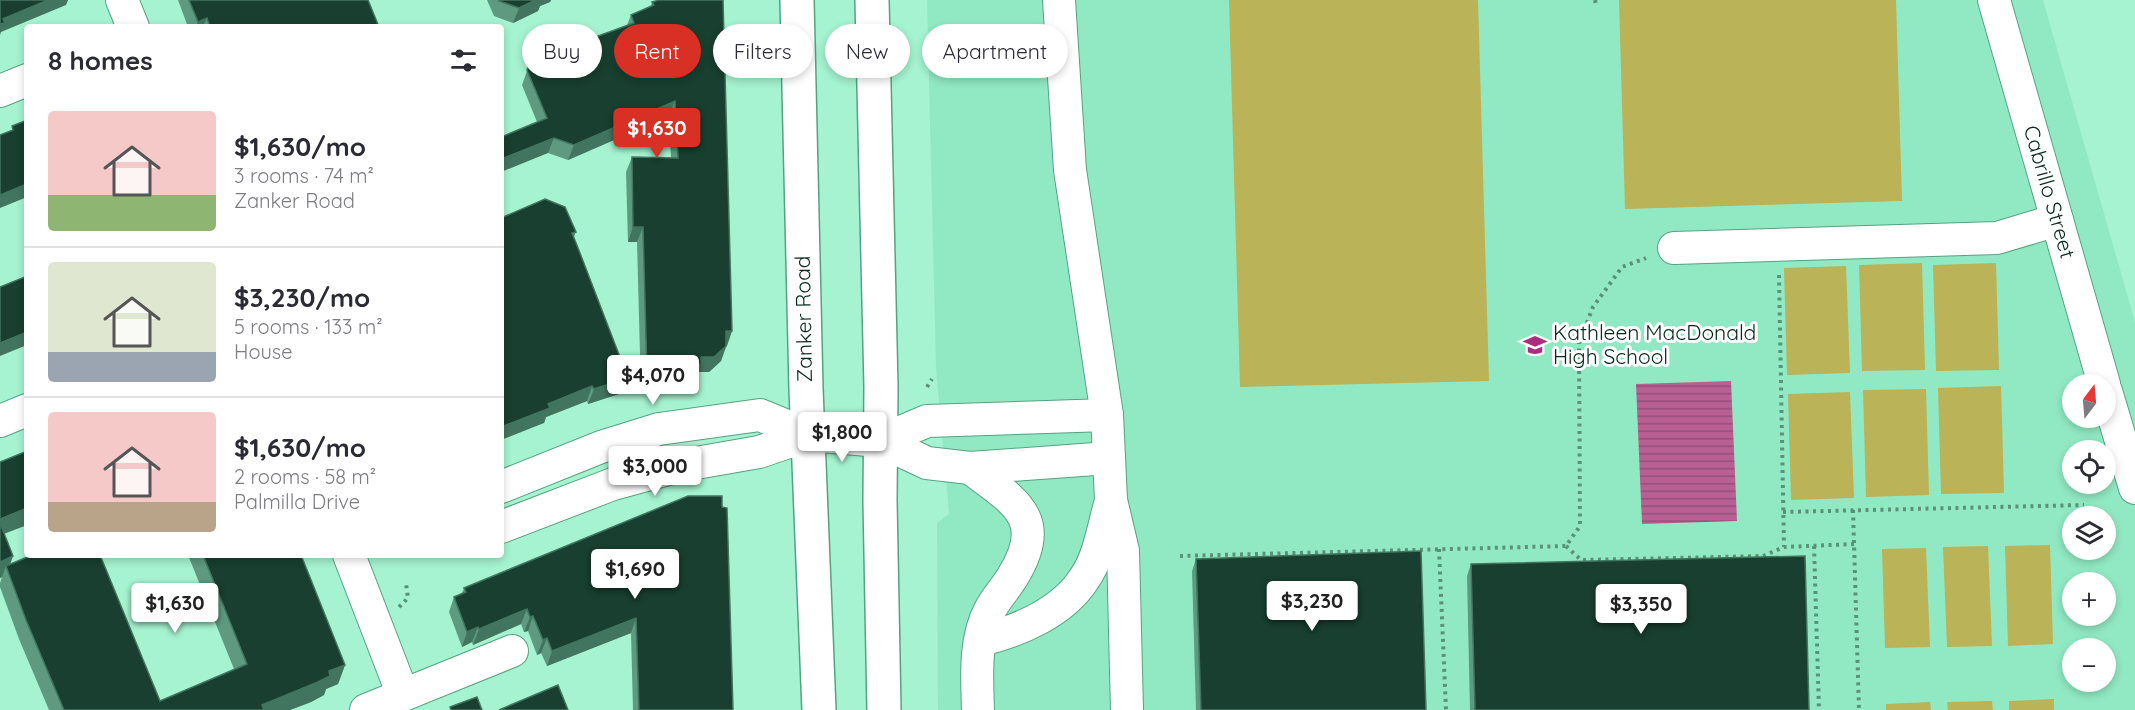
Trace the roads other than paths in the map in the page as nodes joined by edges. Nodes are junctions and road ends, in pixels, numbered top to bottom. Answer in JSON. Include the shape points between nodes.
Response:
{"nodes":[{"id":1,"x":122,"y":0,"type":"edge"},
{"id":2,"x":797,"y":0,"type":"edge"},
{"id":3,"x":872,"y":0,"type":"edge"},
{"id":4,"x":1059,"y":0,"type":"edge"},
{"id":5,"x":1994,"y":0,"type":"edge"},
{"id":6,"x":133,"y":24,"type":"edge"},
{"id":7,"x":24,"y":81,"type":"edge"},
{"id":8,"x":0,"y":91,"type":"edge"},
{"id":9,"x":2057,"y":220,"type":"junction"},
{"id":10,"x":1674,"y":248,"type":"road end"},
{"id":11,"x":2101,"y":374,"type":"edge"},
{"id":12,"x":24,"y":411,"type":"edge"},
{"id":13,"x":1107,"y":415,"type":"junction"},
{"id":14,"x":0,"y":421,"type":"edge"},
{"id":15,"x":2116,"y":424,"type":"edge"},
{"id":16,"x":809,"y":435,"type":"junction"},
{"id":17,"x":880,"y":441,"type":"junction"},
{"id":18,"x":1109,"y":458,"type":"junction"},
{"id":19,"x":970,"y":468,"type":"junction"},
{"id":20,"x":504,"y":486,"type":"edge"},
{"id":21,"x":2135,"y":488,"type":"edge"},
{"id":22,"x":1112,"y":500,"type":"junction"},
{"id":23,"x":504,"y":526,"type":"edge"},
{"id":24,"x":359,"y":558,"type":"edge"},
{"id":25,"x":981,"y":640,"type":"junction"},
{"id":26,"x":512,"y":651,"type":"dead end"},
{"id":27,"x":403,"y":695,"type":"junction"},
{"id":28,"x":366,"y":710,"type":"edge"},
{"id":29,"x":819,"y":710,"type":"edge"},
{"id":30,"x":884,"y":710,"type":"edge"},
{"id":31,"x":978,"y":710,"type":"edge"},
{"id":32,"x":1127,"y":710,"type":"edge"}],
"edges":[{"from":1,"to":6,"type":"street"},
{"from":2,"to":16,"type":"main road","name":"Zanker Road"},
{"from":3,"to":17,"type":"main road"},
{"from":4,"to":13,"type":"street","via":[[1070,170]]},
{"from":5,"to":9,"type":"street","name":"Cabrillo Street"},
{"from":7,"to":8,"type":"street"},
{"from":9,"to":10,"type":"street","via":[[1997,238]]},
{"from":9,"to":11,"type":"street","name":"Cabrillo Street"},
{"from":12,"to":14,"type":"street"},
{"from":13,"to":17,"type":"street","via":[[927,421]]},
{"from":13,"to":18,"type":"street"},
{"from":15,"to":21,"type":"street"},
{"from":16,"to":17,"type":"street"},
{"from":16,"to":20,"type":"street","via":[[760,415],[659,429]]},
{"from":16,"to":23,"type":"street","via":[[759,452],[613,483]]},
{"from":16,"to":29,"type":"main road","name":"Zanker Road"},
{"from":17,"to":19,"type":"street","via":[[927,463]]},
{"from":17,"to":30,"type":"main road"},
{"from":18,"to":19,"type":"street"},
{"from":18,"to":22,"type":"street"},
{"from":19,"to":25,"type":"street","via":[[1022,512],[1029,532],[1027,552],[989,611]]},
{"from":22,"to":25,"type":"street","via":[[1084,580],[1052,610],[1014,632]]},
{"from":22,"to":32,"type":"street","via":[[1123,552]]},
{"from":24,"to":27,"type":"street"},
{"from":25,"to":31,"type":"street"},
{"from":26,"to":27,"type":"street"},
{"from":27,"to":28,"type":"street"}]}
